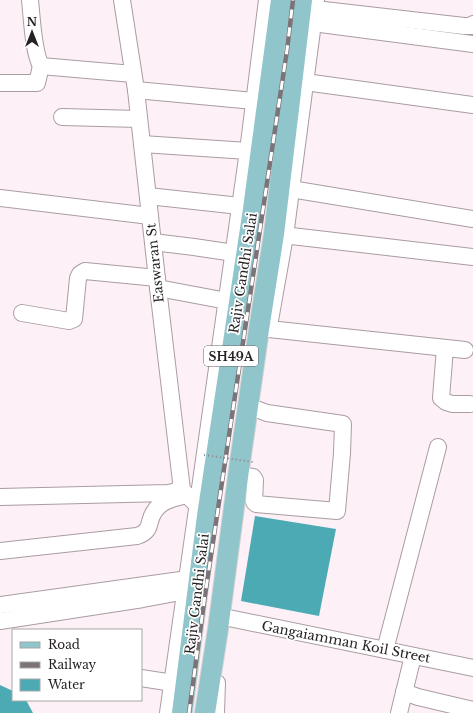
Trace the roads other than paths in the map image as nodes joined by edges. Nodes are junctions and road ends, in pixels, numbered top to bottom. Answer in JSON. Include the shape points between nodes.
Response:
{"nodes":[{"id":1,"x":30,"y":0,"type":"edge"},
{"id":2,"x":122,"y":0,"type":"edge"},
{"id":3,"x":267,"y":0,"type":"edge"},
{"id":4,"x":281,"y":0,"type":"edge"},
{"id":5,"x":310,"y":15,"type":"edge"},
{"id":6,"x":278,"y":24,"type":"junction"},
{"id":7,"x":473,"y":24,"type":"edge"},
{"id":8,"x":473,"y":44,"type":"edge"},
{"id":9,"x":41,"y":66,"type":"junction"},
{"id":10,"x":133,"y":74,"type":"junction"},
{"id":11,"x":308,"y":82,"type":"junction"},
{"id":12,"x":0,"y":83,"type":"edge"},
{"id":13,"x":136,"y":90,"type":"junction"},
{"id":14,"x":254,"y":100,"type":"junction"},
{"id":15,"x":473,"y":105,"type":"edge"},
{"id":16,"x":62,"y":117,"type":"dead end"},
{"id":17,"x":139,"y":119,"type":"junction"},
{"id":18,"x":142,"y":144,"type":"junction"},
{"id":19,"x":254,"y":152,"type":"junction"},
{"id":20,"x":283,"y":155,"type":"junction"},
{"id":21,"x":291,"y":189,"type":"junction"},
{"id":22,"x":148,"y":196,"type":"junction"},
{"id":23,"x":0,"y":198,"type":"edge"},
{"id":24,"x":240,"y":206,"type":"junction"},
{"id":25,"x":150,"y":216,"type":"junction"},
{"id":26,"x":473,"y":219,"type":"edge"},
{"id":27,"x":279,"y":235,"type":"junction"},
{"id":28,"x":153,"y":242,"type":"junction"},
{"id":29,"x":234,"y":253,"type":"junction"},
{"id":30,"x":473,"y":257,"type":"edge"},
{"id":31,"x":157,"y":283,"type":"junction"},
{"id":32,"x":227,"y":301,"type":"junction"},
{"id":33,"x":22,"y":313,"type":"dead end"},
{"id":34,"x":264,"y":328,"type":"junction"},
{"id":35,"x":445,"y":348,"type":"junction"},
{"id":36,"x":465,"y":350,"type":"dead end"},
{"id":37,"x":470,"y":404,"type":"dead end"},
{"id":38,"x":256,"y":409,"type":"junction"},
{"id":39,"x":438,"y":447,"type":"dead end"},
{"id":40,"x":244,"y":476,"type":"junction"},
{"id":41,"x":184,"y":491,"type":"junction"},
{"id":42,"x":0,"y":497,"type":"edge"},
{"id":43,"x":235,"y":503,"type":"junction"},
{"id":44,"x":203,"y":511,"type":"junction"},
{"id":45,"x":0,"y":551,"type":"edge"},
{"id":46,"x":187,"y":585,"type":"junction"},
{"id":47,"x":0,"y":605,"type":"edge"},
{"id":48,"x":0,"y":621,"type":"edge"},
{"id":49,"x":219,"y":623,"type":"junction"},
{"id":50,"x":385,"y":650,"type":"junction"},
{"id":51,"x":413,"y":656,"type":"junction"},
{"id":52,"x":473,"y":668,"type":"edge"},
{"id":53,"x":142,"y":678,"type":"edge"},
{"id":54,"x":173,"y":683,"type":"junction"},
{"id":55,"x":404,"y":692,"type":"junction"},
{"id":56,"x":473,"y":710,"type":"edge"},
{"id":57,"x":168,"y":713,"type":"edge"},
{"id":58,"x":182,"y":713,"type":"edge"},
{"id":59,"x":205,"y":713,"type":"edge"},
{"id":60,"x":216,"y":713,"type":"edge"},
{"id":61,"x":399,"y":713,"type":"edge"}],
"edges":[{"from":1,"to":9,"type":"street","via":[[36,52]]},
{"from":2,"to":10,"type":"street","name":"Easwaran St"},
{"from":3,"to":14,"type":"street"},
{"from":4,"to":6,"type":"main road","name":"Rajiv Gandhi Salai","number":"SH49A"},
{"from":5,"to":6,"type":"main road"},
{"from":5,"to":7,"type":"street","via":[[464,26]]},
{"from":5,"to":8,"type":"street"},
{"from":5,"to":11,"type":"street"},
{"from":5,"to":20,"type":"main road","name":"Rajiv Gandhi Salai","number":"SH49A"},
{"from":6,"to":19,"type":"main road","name":"Rajiv Gandhi Salai","number":"SH49A"},
{"from":9,"to":10,"type":"street"},
{"from":9,"to":12,"type":"street","via":[[37,83]]},
{"from":10,"to":13,"type":"street","name":"Easwaran St"},
{"from":11,"to":15,"type":"street"},
{"from":11,"to":21,"type":"street"},
{"from":13,"to":14,"type":"street"},
{"from":13,"to":17,"type":"street","name":"Easwaran St"},
{"from":14,"to":19,"type":"street"},
{"from":16,"to":17,"type":"street"},
{"from":17,"to":18,"type":"street","name":"Easwaran St"},
{"from":18,"to":19,"type":"street"},
{"from":18,"to":22,"type":"street","name":"Easwaran St"},
{"from":19,"to":20,"type":"street"},
{"from":19,"to":24,"type":"street"},
{"from":19,"to":44,"type":"main road","name":"Rajiv Gandhi Salai","number":"SH49A","via":[[253,209]]},
{"from":20,"to":27,"type":"main road","name":"Rajiv Gandhi Salai","number":"SH49A"},
{"from":21,"to":26,"type":"street"},
{"from":21,"to":27,"type":"street"},
{"from":22,"to":24,"type":"street"},
{"from":22,"to":25,"type":"street","name":"Easwaran St"},
{"from":23,"to":25,"type":"street"},
{"from":24,"to":29,"type":"street"},
{"from":25,"to":28,"type":"street","name":"Easwaran St"},
{"from":27,"to":30,"type":"street"},
{"from":27,"to":34,"type":"main road","name":"Rajiv Gandhi Salai","number":"SH49A"},
{"from":28,"to":29,"type":"street"},
{"from":28,"to":31,"type":"street","name":"Easwaran St"},
{"from":29,"to":32,"type":"street"},
{"from":31,"to":32,"type":"street"},
{"from":31,"to":33,"type":"street","via":[[85,272],[78,278],[74,319],[69,321]]},
{"from":31,"to":41,"type":"street","name":"Easwaran St"},
{"from":32,"to":44,"type":"street"},
{"from":34,"to":35,"type":"street"},
{"from":34,"to":38,"type":"street"},
{"from":34,"to":43,"type":"main road","name":"Rajiv Gandhi Salai","number":"SH49A"},
{"from":35,"to":36,"type":"street"},
{"from":35,"to":37,"type":"street","via":[[441,398],[452,404]]},
{"from":38,"to":40,"type":"street"},
{"from":38,"to":40,"type":"street","via":[[267,413],[343,424],[337,511],[256,504],[254,477]]},
{"from":39,"to":50,"type":"street"},
{"from":40,"to":43,"type":"street"},
{"from":41,"to":42,"type":"street"},
{"from":41,"to":44,"type":"street"},
{"from":41,"to":45,"type":"street","via":[[153,512],[144,534]]},
{"from":43,"to":49,"type":"main road","name":"Rajiv Gandhi Salai","number":"SH49A"},
{"from":44,"to":46,"type":"street"},
{"from":44,"to":58,"type":"main road","name":"Rajiv Gandhi Salai","number":"SH49A"},
{"from":46,"to":47,"type":"street"},
{"from":46,"to":48,"type":"street","via":[[142,599]]},
{"from":46,"to":54,"type":"street"},
{"from":49,"to":50,"type":"street","name":"Gangaiamman Koil Street"},
{"from":49,"to":59,"type":"main road","name":"Rajiv Gandhi Salai","number":"SH49A"},
{"from":49,"to":60,"type":"street"},
{"from":50,"to":51,"type":"street","name":"Gangaiamman Koil Street"},
{"from":51,"to":52,"type":"street","name":"Gangaiamman Koil Street"},
{"from":51,"to":55,"type":"street"},
{"from":53,"to":54,"type":"street"},
{"from":54,"to":57,"type":"street"},
{"from":55,"to":56,"type":"street"},
{"from":55,"to":61,"type":"street"}]}
